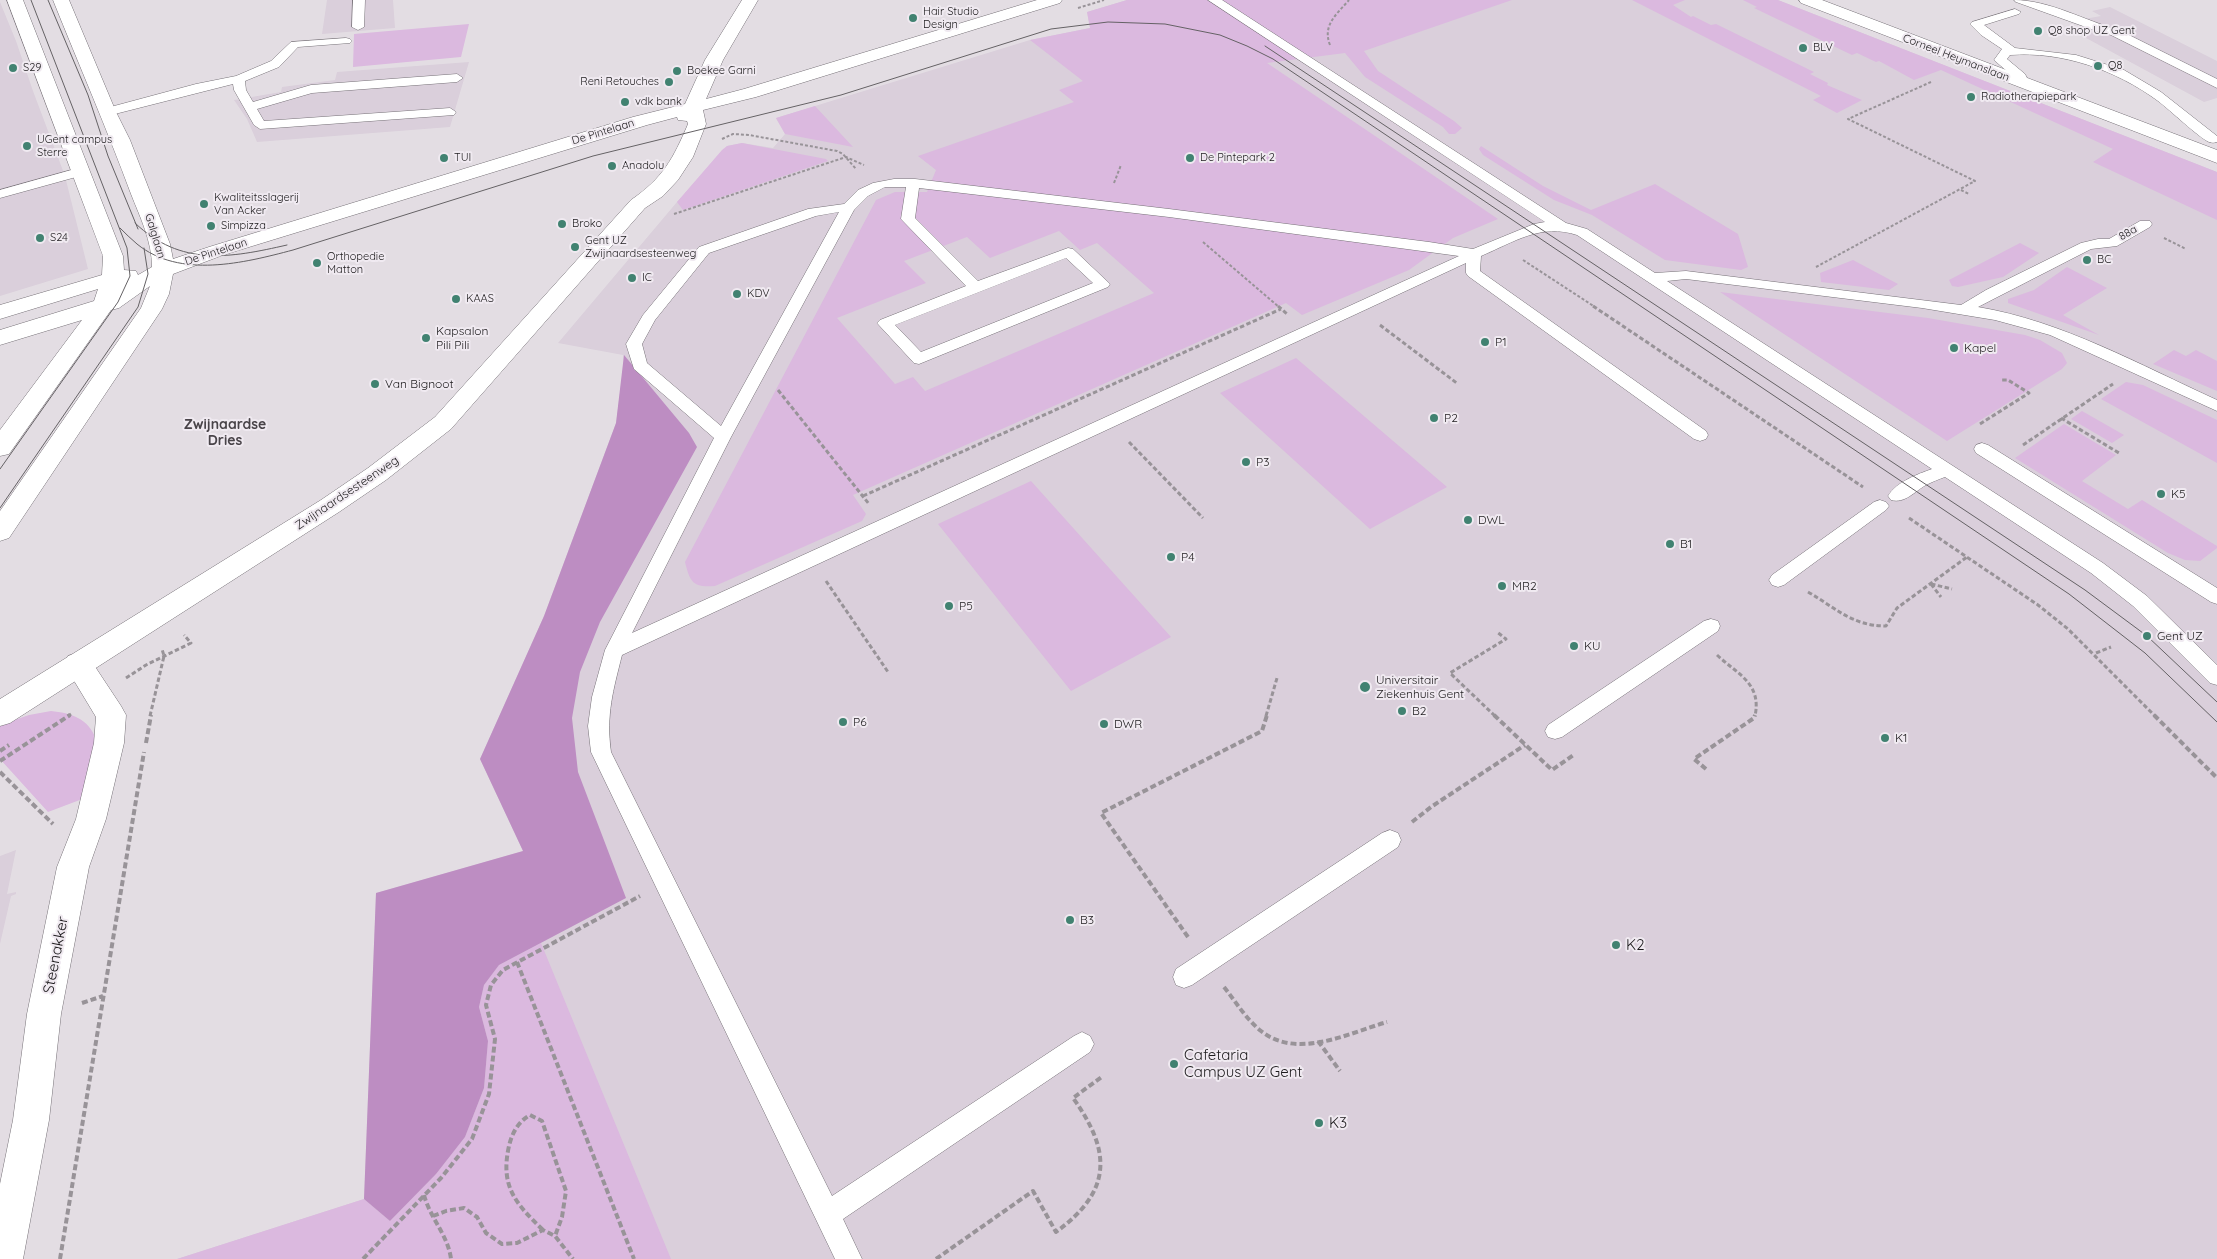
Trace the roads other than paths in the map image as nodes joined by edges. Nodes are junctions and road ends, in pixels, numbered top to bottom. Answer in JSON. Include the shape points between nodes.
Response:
{"nodes":[{"id":1,"x":15,"y":0,"type":"edge"},
{"id":2,"x":61,"y":0,"type":"edge"},
{"id":3,"x":359,"y":0,"type":"edge"},
{"id":4,"x":750,"y":0,"type":"edge"},
{"id":5,"x":1054,"y":0,"type":"edge"},
{"id":6,"x":1214,"y":0,"type":"edge"},
{"id":7,"x":1807,"y":0,"type":"edge"},
{"id":8,"x":1840,"y":0,"type":"edge"},
{"id":9,"x":2020,"y":0,"type":"edge"},
{"id":10,"x":2015,"y":12,"type":"dead end"},
{"id":11,"x":358,"y":27,"type":"dead end"},
{"id":12,"x":346,"y":41,"type":"dead end"},
{"id":13,"x":2006,"y":55,"type":"junction"},
{"id":14,"x":457,"y":78,"type":"dead end"},
{"id":15,"x":239,"y":79,"type":"junction"},
{"id":16,"x":2024,"y":84,"type":"junction"},
{"id":17,"x":2217,"y":84,"type":"edge"},
{"id":18,"x":250,"y":107,"type":"junction"},
{"id":19,"x":693,"y":107,"type":"junction"},
{"id":20,"x":107,"y":112,"type":"junction"},
{"id":21,"x":450,"y":112,"type":"dead end"},
{"id":22,"x":2215,"y":139,"type":"edge"},
{"id":23,"x":1436,"y":143,"type":"joint"},
{"id":24,"x":2217,"y":157,"type":"edge"},
{"id":25,"x":82,"y":171,"type":"junction"},
{"id":26,"x":915,"y":183,"type":"junction"},
{"id":27,"x":0,"y":194,"type":"edge"},
{"id":28,"x":638,"y":204,"type":"junction"},
{"id":29,"x":848,"y":208,"type":"junction"},
{"id":30,"x":2145,"y":224,"type":"dead end"},
{"id":31,"x":1561,"y":226,"type":"junction"},
{"id":32,"x":2112,"y":243,"type":"joint"},
{"id":33,"x":1474,"y":254,"type":"junction"},
{"id":34,"x":159,"y":271,"type":"junction"},
{"id":35,"x":113,"y":278,"type":"junction"},
{"id":36,"x":1653,"y":278,"type":"junction"},
{"id":37,"x":976,"y":287,"type":"junction"},
{"id":38,"x":103,"y":306,"type":"junction"},
{"id":39,"x":1963,"y":310,"type":"junction"},
{"id":40,"x":0,"y":312,"type":"edge"},
{"id":41,"x":6,"y":336,"type":"edge"},
{"id":42,"x":59,"y":365,"type":"junction"},
{"id":43,"x":2217,"y":406,"type":"edge"},
{"id":44,"x":1700,"y":435,"type":"dead end"},
{"id":45,"x":722,"y":437,"type":"junction"},
{"id":46,"x":0,"y":448,"type":"edge"},
{"id":47,"x":1982,"y":449,"type":"dead end"},
{"id":48,"x":1947,"y":469,"type":"junction"},
{"id":49,"x":1897,"y":496,"type":"dead end"},
{"id":50,"x":1880,"y":506,"type":"dead end"},
{"id":51,"x":0,"y":530,"type":"edge"},
{"id":52,"x":1778,"y":580,"type":"dead end"},
{"id":53,"x":2217,"y":597,"type":"edge"},
{"id":54,"x":1710,"y":626,"type":"dead end"},
{"id":55,"x":614,"y":650,"type":"junction"},
{"id":56,"x":78,"y":664,"type":"junction"},
{"id":57,"x":2217,"y":677,"type":"edge"},
{"id":58,"x":0,"y":714,"type":"edge"},
{"id":59,"x":1554,"y":731,"type":"dead end"},
{"id":60,"x":1390,"y":840,"type":"dead end"},
{"id":61,"x":1184,"y":978,"type":"dead end"},
{"id":62,"x":1082,"y":1044,"type":"dead end"},
{"id":63,"x":827,"y":1214,"type":"junction"},
{"id":64,"x":4,"y":1259,"type":"edge"},
{"id":65,"x":849,"y":1259,"type":"edge"}],
"edges":[{"from":1,"to":25,"type":"street"},
{"from":2,"to":20,"type":"street","name":"Galglaan"},
{"from":3,"to":11,"type":"lane"},
{"from":4,"to":19,"type":"street","name":"Zwijnaardsesteenweg","via":[[714,60]]},
{"from":5,"to":19,"type":"street","name":"De Pintelaan"},
{"from":6,"to":23,"type":"lane"},
{"from":7,"to":16,"type":"street","name":"Corneel Heymanslaan"},
{"from":8,"to":13,"type":"street","name":"Corneel Heymanslaan"},
{"from":9,"to":17,"type":"lane","via":[[2115,32]]},
{"from":10,"to":13,"type":"lane","via":[[1976,24]]},
{"from":12,"to":15,"type":"lane","via":[[295,44],[275,64]]},
{"from":13,"to":16,"type":"lane"},
{"from":13,"to":22,"type":"street","name":"Corneel Heymanslaan"},
{"from":13,"to":22,"type":"lane","via":[[2078,57],[2123,73],[2161,97]]},
{"from":14,"to":18,"type":"lane","via":[[312,89]]},
{"from":15,"to":18,"type":"lane","via":[[240,90]]},
{"from":15,"to":20,"type":"lane"},
{"from":16,"to":24,"type":"street","name":"Corneel Heymanslaan"},
{"from":18,"to":21,"type":"lane","via":[[260,125]]},
{"from":19,"to":28,"type":"street","name":"Zwijnaardsesteenweg","via":[[672,137],[661,166]]},
{"from":19,"to":28,"type":"street","name":"Zwijnaardsesteenweg","via":[[697,124],[683,157],[656,192]]},
{"from":19,"to":34,"type":"street","name":"De Pintelaan"},
{"from":20,"to":34,"type":"street","name":"Galglaan","via":[[121,140],[160,244]]},
{"from":23,"to":31,"type":"lane"},
{"from":25,"to":27,"type":"lane"},
{"from":25,"to":35,"type":"street","via":[[113,256]]},
{"from":26,"to":29,"type":"lane","via":[[883,183],[870,187]]},
{"from":26,"to":33,"type":"lane"},
{"from":26,"to":37,"type":"lane","via":[[908,219]]},
{"from":28,"to":56,"type":"street","name":"Zwijnaardsesteenweg","via":[[442,423],[417,444],[330,506]]},
{"from":29,"to":45,"type":"lane"},
{"from":29,"to":45,"type":"lane","via":[[813,212],[704,250],[648,318],[634,344],[640,365]]},
{"from":30,"to":32,"type":"lane","name":"88a"},
{"from":31,"to":33,"type":"lane","via":[[1538,227]]},
{"from":31,"to":36,"type":"lane","via":[[1582,232]]},
{"from":32,"to":39,"type":"lane","via":[[2086,246]]},
{"from":33,"to":44,"type":"lane","via":[[1473,273]]},
{"from":33,"to":55,"type":"lane"},
{"from":34,"to":35,"type":"street","name":"De Pintelaan"},
{"from":34,"to":38,"type":"street","name":"De Pintelaan","via":[[116,301]]},
{"from":34,"to":51,"type":"street","name":"Galglaan","via":[[159,291],[151,310]]},
{"from":35,"to":38,"type":"street"},
{"from":35,"to":40,"type":"street","name":"De Pintelaan"},
{"from":36,"to":39,"type":"lane","via":[[1686,275]]},
{"from":36,"to":48,"type":"lane"},
{"from":37,"to":37,"type":"lane","via":[[885,323],[919,359],[1103,284],[1068,252]]},
{"from":38,"to":41,"type":"street","name":"De Pintelaan"},
{"from":38,"to":42,"type":"street"},
{"from":39,"to":43,"type":"lane","via":[[1996,315],[2055,332]]},
{"from":41,"to":42,"type":"street","via":[[31,337],[48,343],[56,351]]},
{"from":42,"to":46,"type":"street"},
{"from":45,"to":55,"type":"lane"},
{"from":47,"to":53,"type":"lane"},
{"from":48,"to":49,"type":"lane","via":[[1921,480]]},
{"from":48,"to":57,"type":"lane","via":[[2097,568],[2140,602]]},
{"from":50,"to":52,"type":"lane"},
{"from":54,"to":59,"type":"lane"},
{"from":55,"to":63,"type":"lane","via":[[598,726],[601,752]]},
{"from":56,"to":58,"type":"street","name":"Zwijnaardsesteenweg"},
{"from":56,"to":64,"type":"street","name":"Steenakker","via":[[111,715],[109,743],[89,826],[73,867],[46,1004],[31,1120]]},
{"from":60,"to":61,"type":"lane"},
{"from":62,"to":63,"type":"lane"},
{"from":63,"to":65,"type":"lane"}]}
